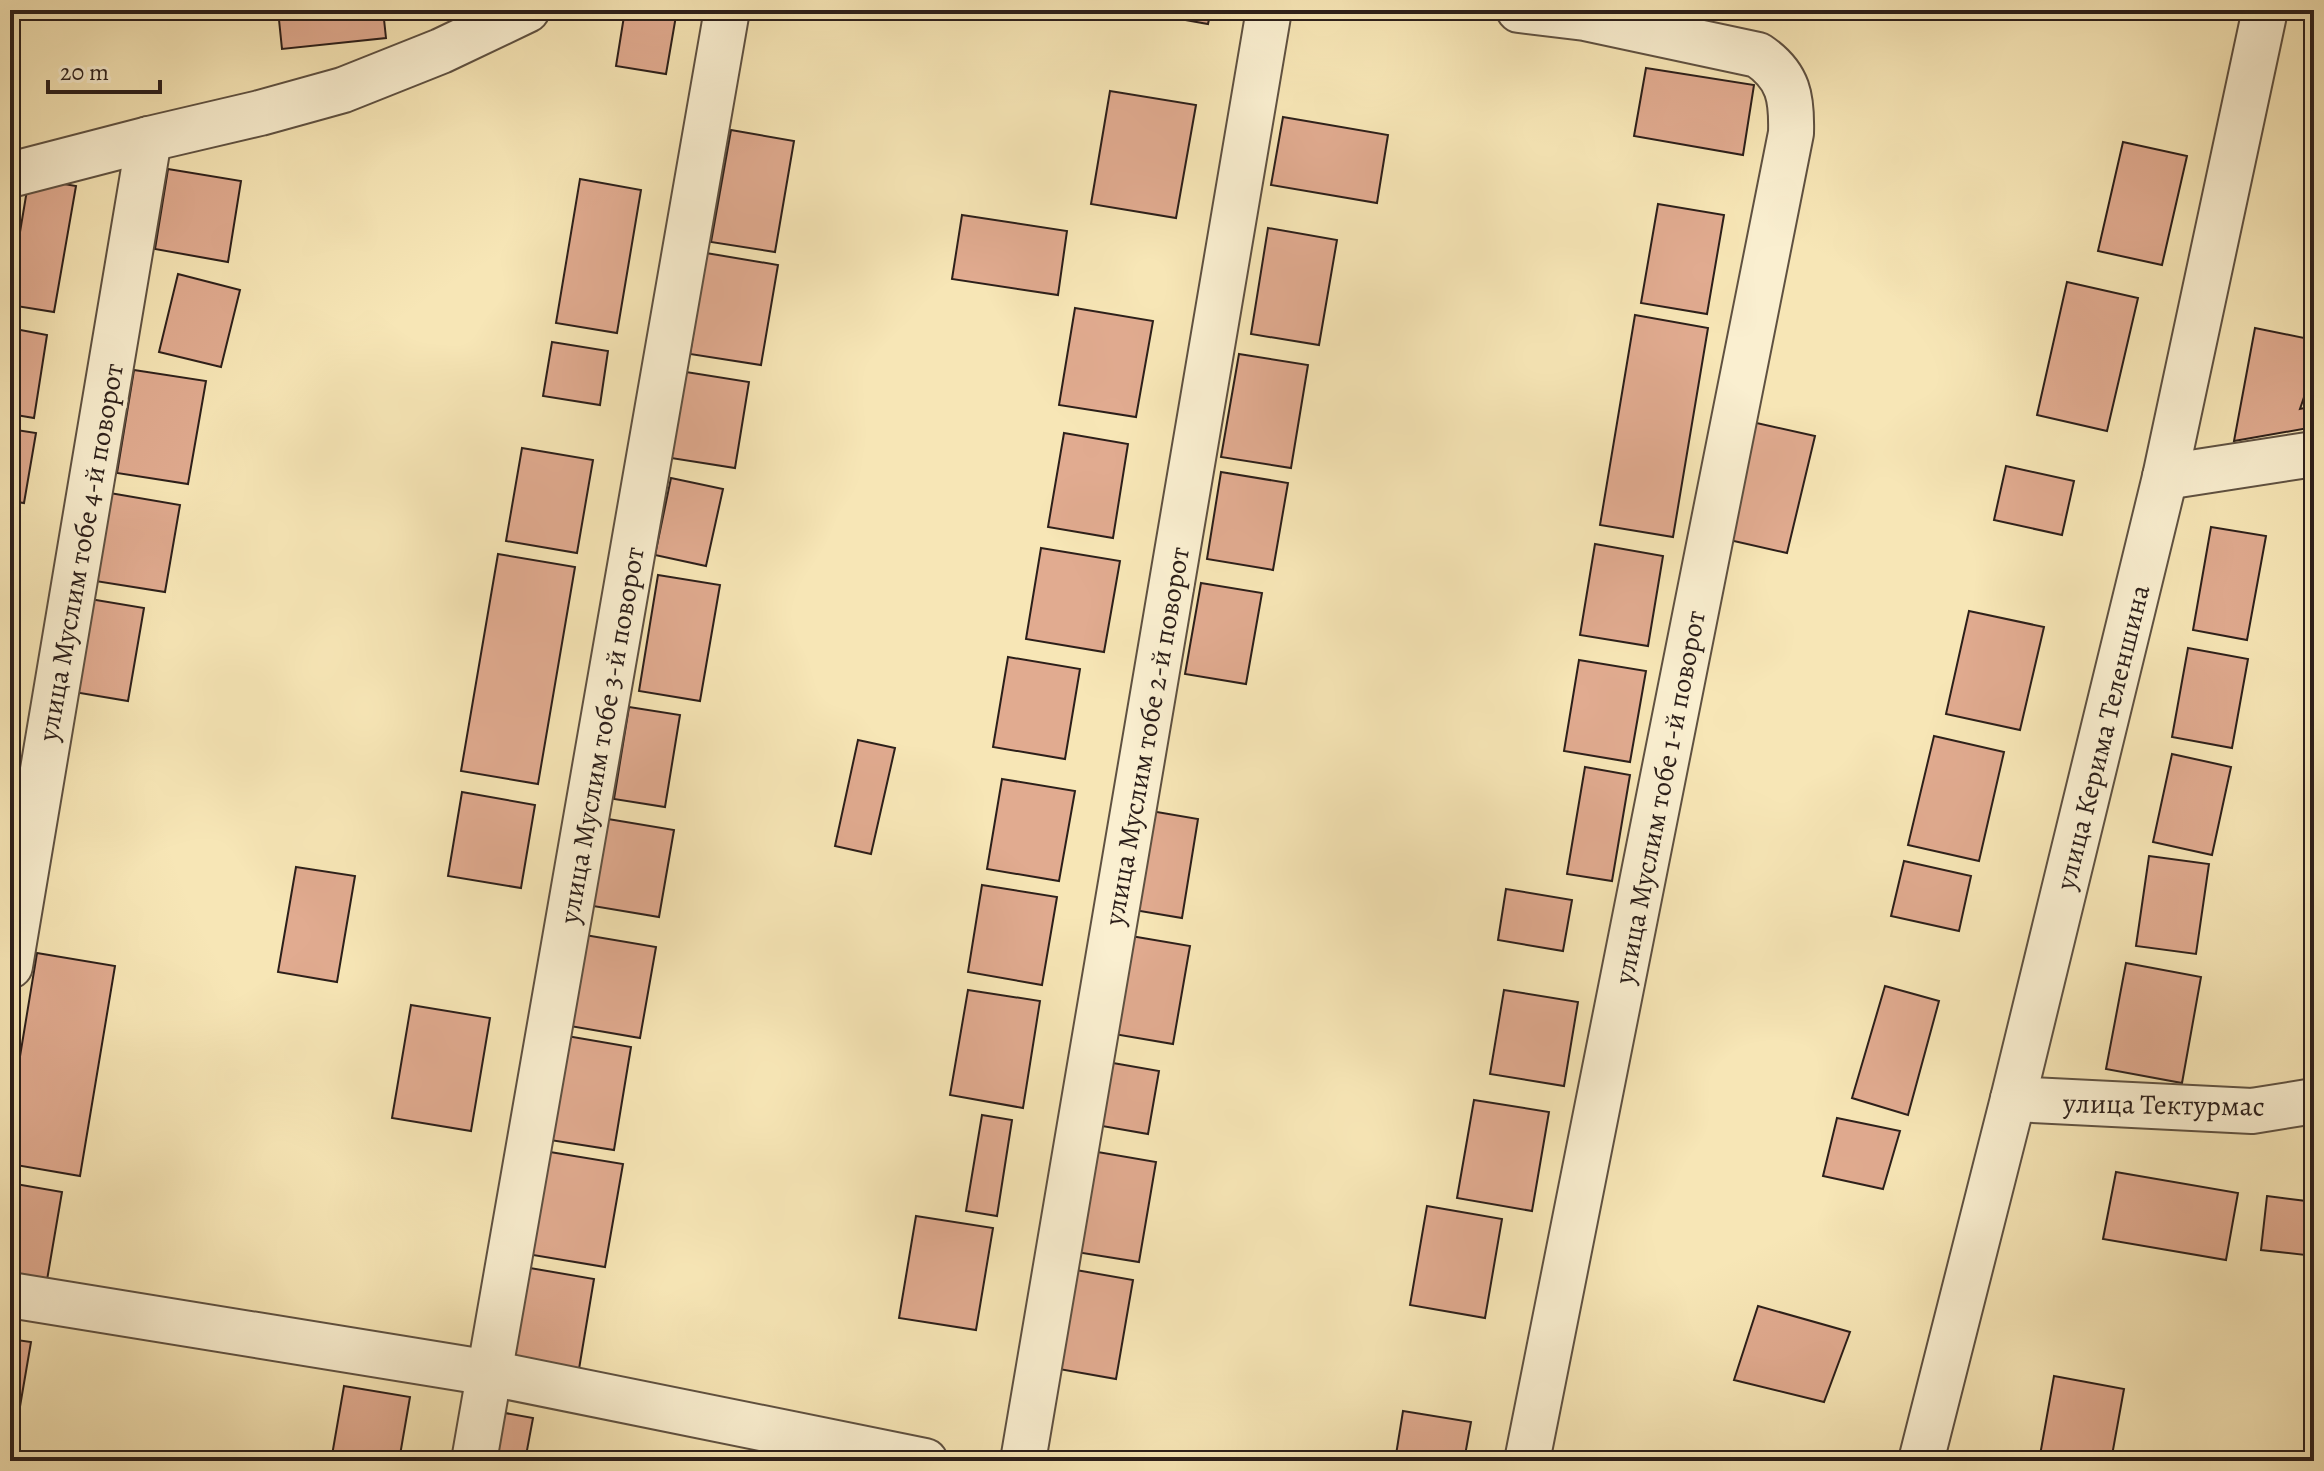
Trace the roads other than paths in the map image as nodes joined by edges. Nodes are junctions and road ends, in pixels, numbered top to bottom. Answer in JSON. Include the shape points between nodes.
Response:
{"nodes":[{"id":1,"x":527,"y":10,"type":"edge"},
{"id":2,"x":727,"y":10,"type":"edge"},
{"id":3,"x":1269,"y":10,"type":"edge"},
{"id":4,"x":1519,"y":10,"type":"edge"},
{"id":5,"x":2265,"y":10,"type":"edge"},
{"id":6,"x":1586,"y":14,"type":"edge"},
{"id":7,"x":149,"y":139,"type":"junction"},
{"id":8,"x":10,"y":175,"type":"edge"},
{"id":9,"x":2314,"y":454,"type":"edge"},
{"id":10,"x":2165,"y":477,"type":"junction"},
{"id":11,"x":10,"y":966,"type":"edge"},
{"id":12,"x":2013,"y":1099,"type":"junction"},
{"id":13,"x":2314,"y":1101,"type":"edge"},
{"id":14,"x":10,"y":1295,"type":"edge"},
{"id":15,"x":490,"y":1373,"type":"junction"},
{"id":16,"x":474,"y":1461,"type":"edge"},
{"id":17,"x":925,"y":1461,"type":"edge"},
{"id":18,"x":1023,"y":1461,"type":"edge"},
{"id":19,"x":1527,"y":1461,"type":"edge"},
{"id":20,"x":1921,"y":1461,"type":"edge"}],
"edges":[{"from":1,"to":7,"type":"street","via":[[343,90]]},
{"from":2,"to":15,"type":"street","name":"улица Муслим тобе 3-й поворот"},
{"from":3,"to":18,"type":"street","name":"улица Муслим тобе 2-й поворот"},
{"from":4,"to":6,"type":"street","name":"улица Муслим тобе 1-й поворот"},
{"from":5,"to":10,"type":"street","name":"улица Керима Теленшина"},
{"from":6,"to":19,"type":"street","name":"улица Муслим тобе 1-й поворот","via":[[1758,55],[1783,80],[1791,133]]},
{"from":7,"to":8,"type":"street"},
{"from":7,"to":11,"type":"street","name":"улица Муслим тобе 4-й поворот"},
{"from":9,"to":10,"type":"street"},
{"from":10,"to":12,"type":"street","name":"улица Керима Теленшина"},
{"from":12,"to":13,"type":"street","name":"улица Тектурмас","via":[[2252,1111]]},
{"from":12,"to":20,"type":"street","name":"улица Керима Теленшина"},
{"from":14,"to":15,"type":"street"},
{"from":15,"to":16,"type":"street","name":"улица Муслим тобе 3-й поворот"},
{"from":15,"to":17,"type":"street"}]}
